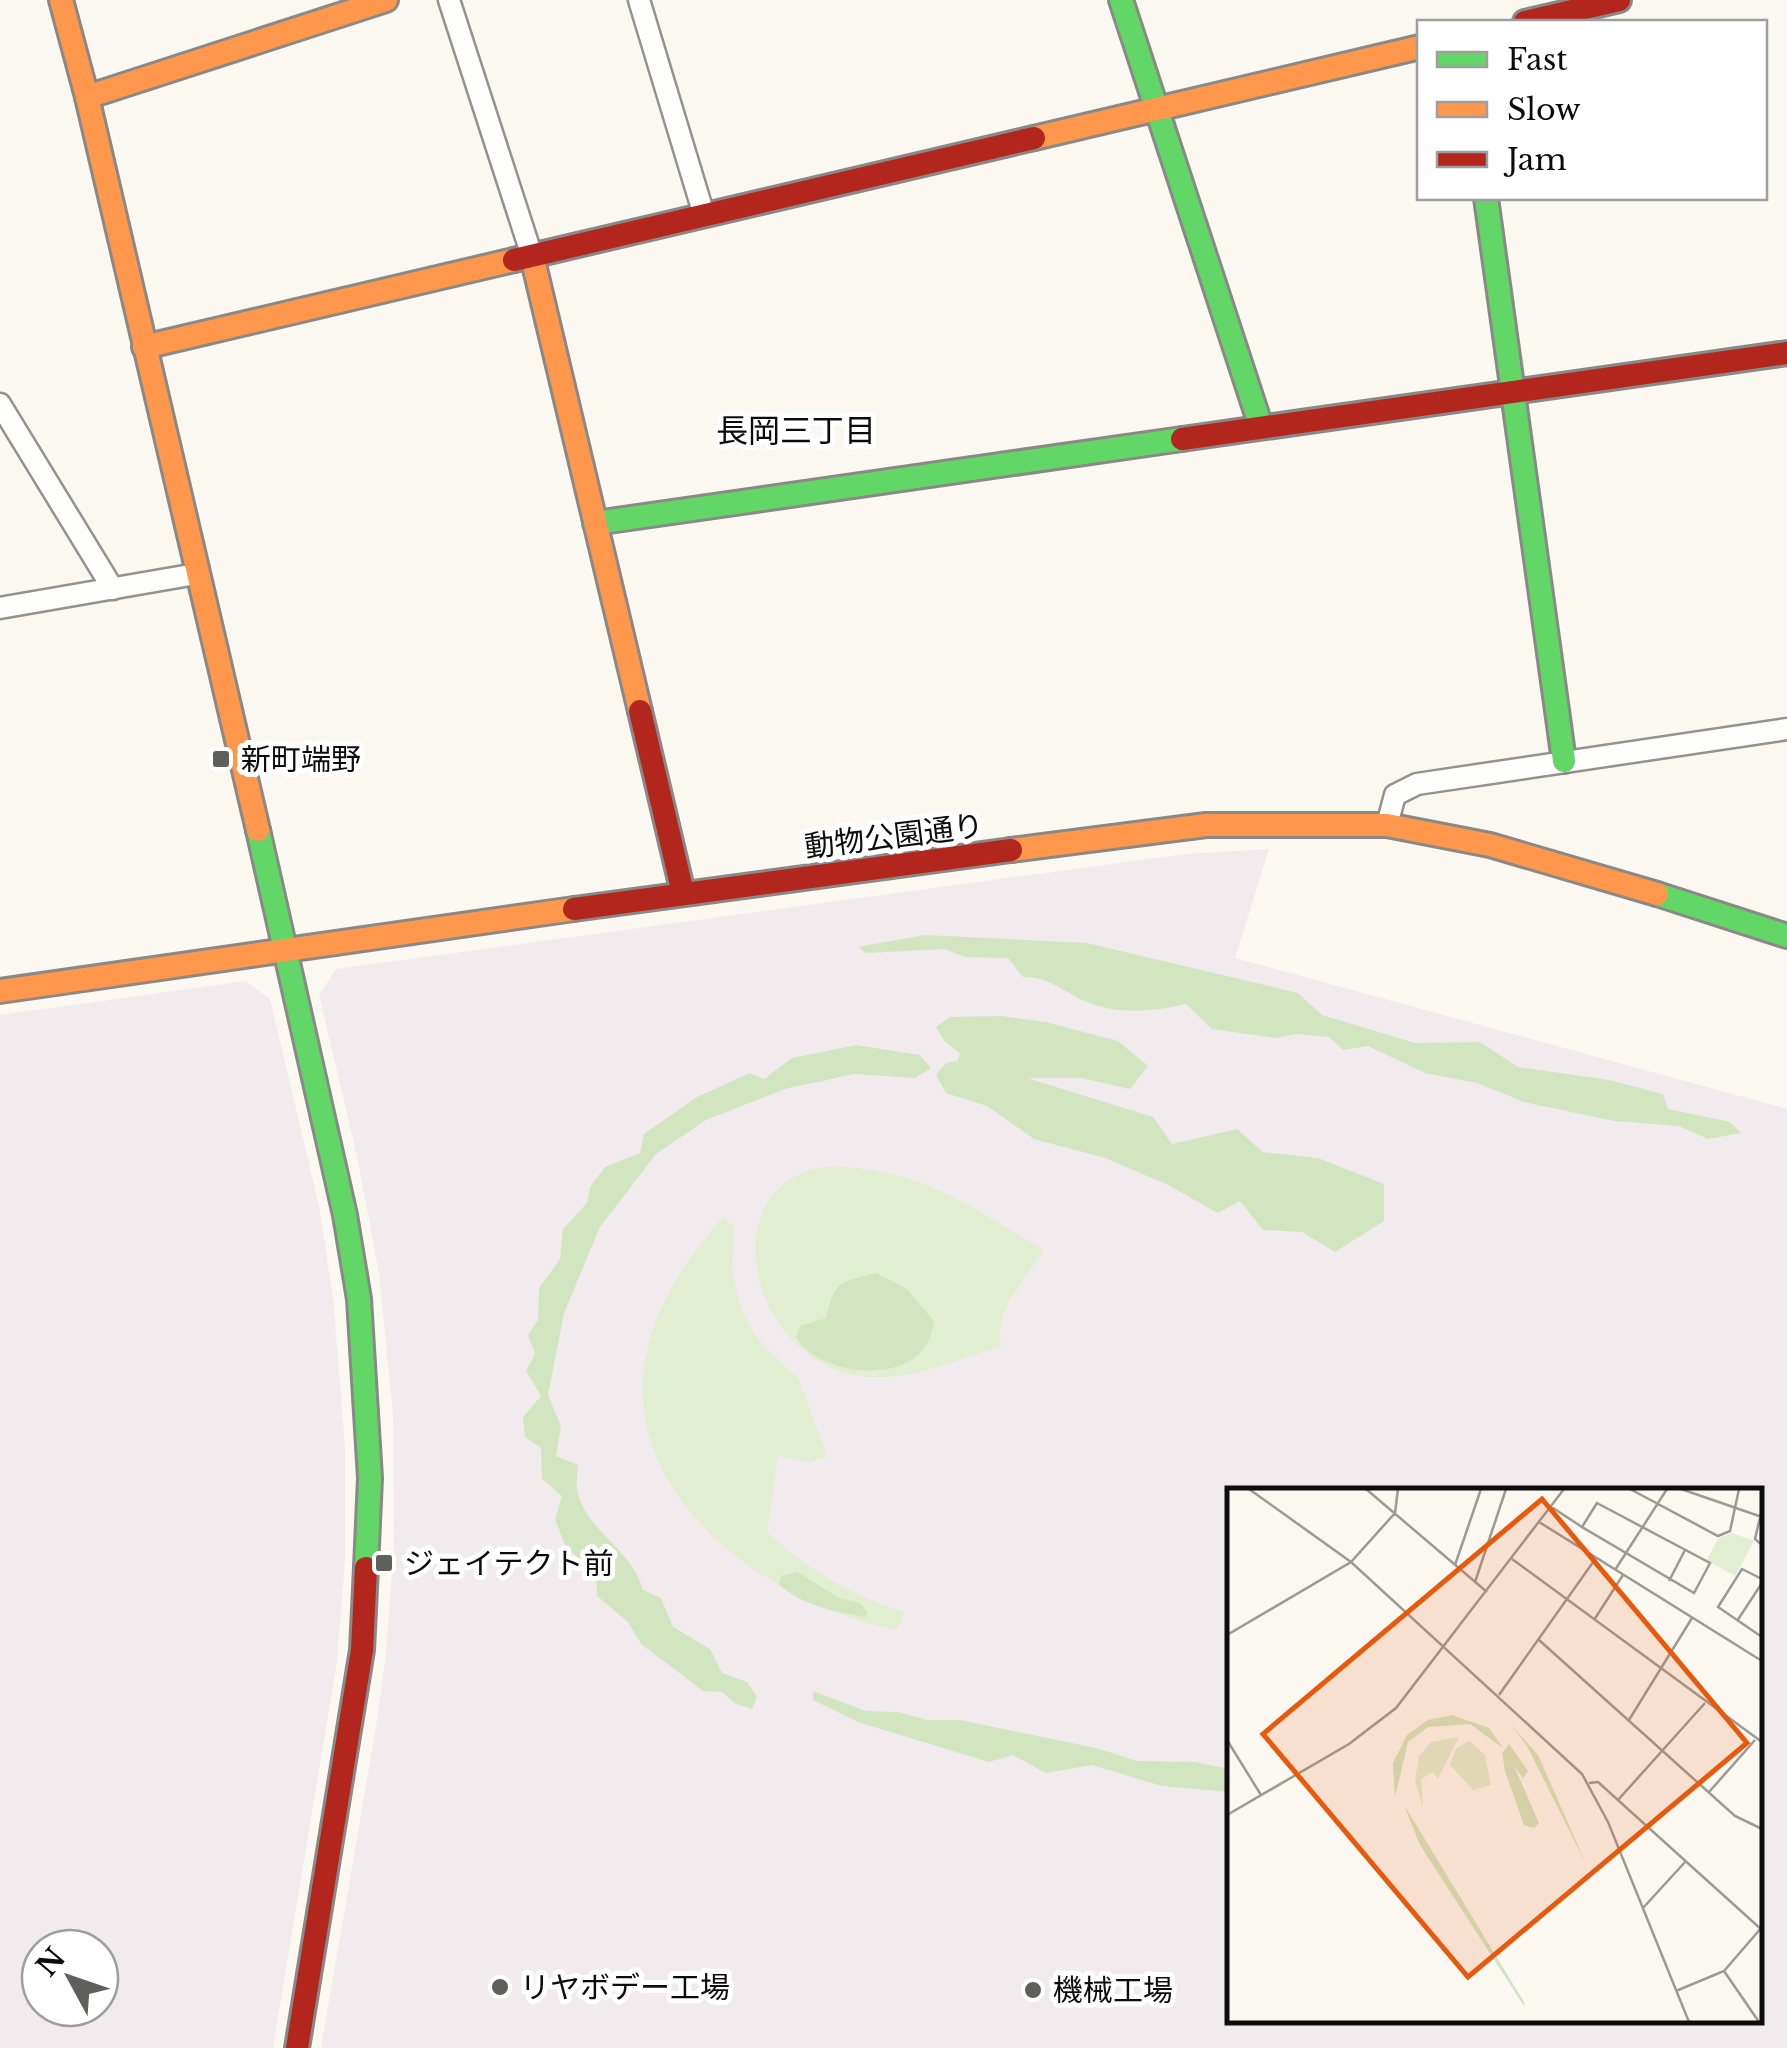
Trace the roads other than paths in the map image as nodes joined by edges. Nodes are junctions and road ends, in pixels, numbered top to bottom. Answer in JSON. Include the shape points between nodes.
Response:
{"nodes":[{"id":1,"x":61,"y":0,"type":"edge"},
{"id":2,"x":386,"y":0,"type":"edge"},
{"id":3,"x":449,"y":0,"type":"edge"},
{"id":4,"x":639,"y":0,"type":"edge"},
{"id":5,"x":1121,"y":0,"type":"edge"},
{"id":6,"x":1619,"y":0,"type":"edge"},
{"id":7,"x":1534,"y":20,"type":"edge"},
{"id":8,"x":1417,"y":48,"type":"edge"},
{"id":9,"x":87,"y":97,"type":"junction"},
{"id":10,"x":1157,"y":107,"type":"junction"},
{"id":11,"x":1486,"y":200,"type":"edge"},
{"id":12,"x":704,"y":215,"type":"junction"},
{"id":13,"x":532,"y":256,"type":"junction"},
{"id":14,"x":144,"y":348,"type":"junction"},
{"id":15,"x":1787,"y":353,"type":"edge"},
{"id":16,"x":1514,"y":391,"type":"junction"},
{"id":17,"x":0,"y":404,"type":"edge"},
{"id":18,"x":1262,"y":427,"type":"junction"},
{"id":19,"x":595,"y":523,"type":"junction"},
{"id":20,"x":196,"y":574,"type":"junction"},
{"id":21,"x":113,"y":589,"type":"junction"},
{"id":22,"x":0,"y":608,"type":"edge"},
{"id":23,"x":1787,"y":729,"type":"edge"},
{"id":24,"x":1564,"y":761,"type":"junction"},
{"id":25,"x":1387,"y":825,"type":"junction"},
{"id":26,"x":683,"y":893,"type":"junction"},
{"id":27,"x":1787,"y":936,"type":"edge"},
{"id":28,"x":286,"y":951,"type":"junction"},
{"id":29,"x":0,"y":991,"type":"edge"},
{"id":30,"x":298,"y":2048,"type":"edge"}],
"edges":[{"from":1,"to":9,"type":"street"},
{"from":2,"to":9,"type":"street"},
{"from":3,"to":13,"type":"street"},
{"from":4,"to":12,"type":"street"},
{"from":5,"to":10,"type":"street"},
{"from":6,"to":7,"type":"street"},
{"from":8,"to":10,"type":"street"},
{"from":9,"to":14,"type":"street"},
{"from":10,"to":12,"type":"street"},
{"from":10,"to":18,"type":"street"},
{"from":11,"to":16,"type":"street"},
{"from":12,"to":13,"type":"street"},
{"from":13,"to":14,"type":"street"},
{"from":13,"to":19,"type":"street"},
{"from":14,"to":20,"type":"street"},
{"from":15,"to":16,"type":"street"},
{"from":16,"to":18,"type":"street"},
{"from":16,"to":24,"type":"street"},
{"from":17,"to":21,"type":"street"},
{"from":18,"to":19,"type":"street"},
{"from":19,"to":26,"type":"street"},
{"from":20,"to":21,"type":"street"},
{"from":20,"to":28,"type":"street"},
{"from":21,"to":22,"type":"street"},
{"from":23,"to":24,"type":"street"},
{"from":24,"to":25,"type":"street","via":[[1417,784],[1395,795]]},
{"from":25,"to":26,"type":"street","name":"動物公園通り","via":[[1206,825]]},
{"from":25,"to":27,"type":"street","name":"動物公園通り","via":[[1490,845]]},
{"from":26,"to":28,"type":"street","name":"動物公園通り"},
{"from":28,"to":29,"type":"street","name":"動物公園通り"},
{"from":28,"to":30,"type":"street","via":[[359,1299],[370,1478],[358,1682]]}]}
